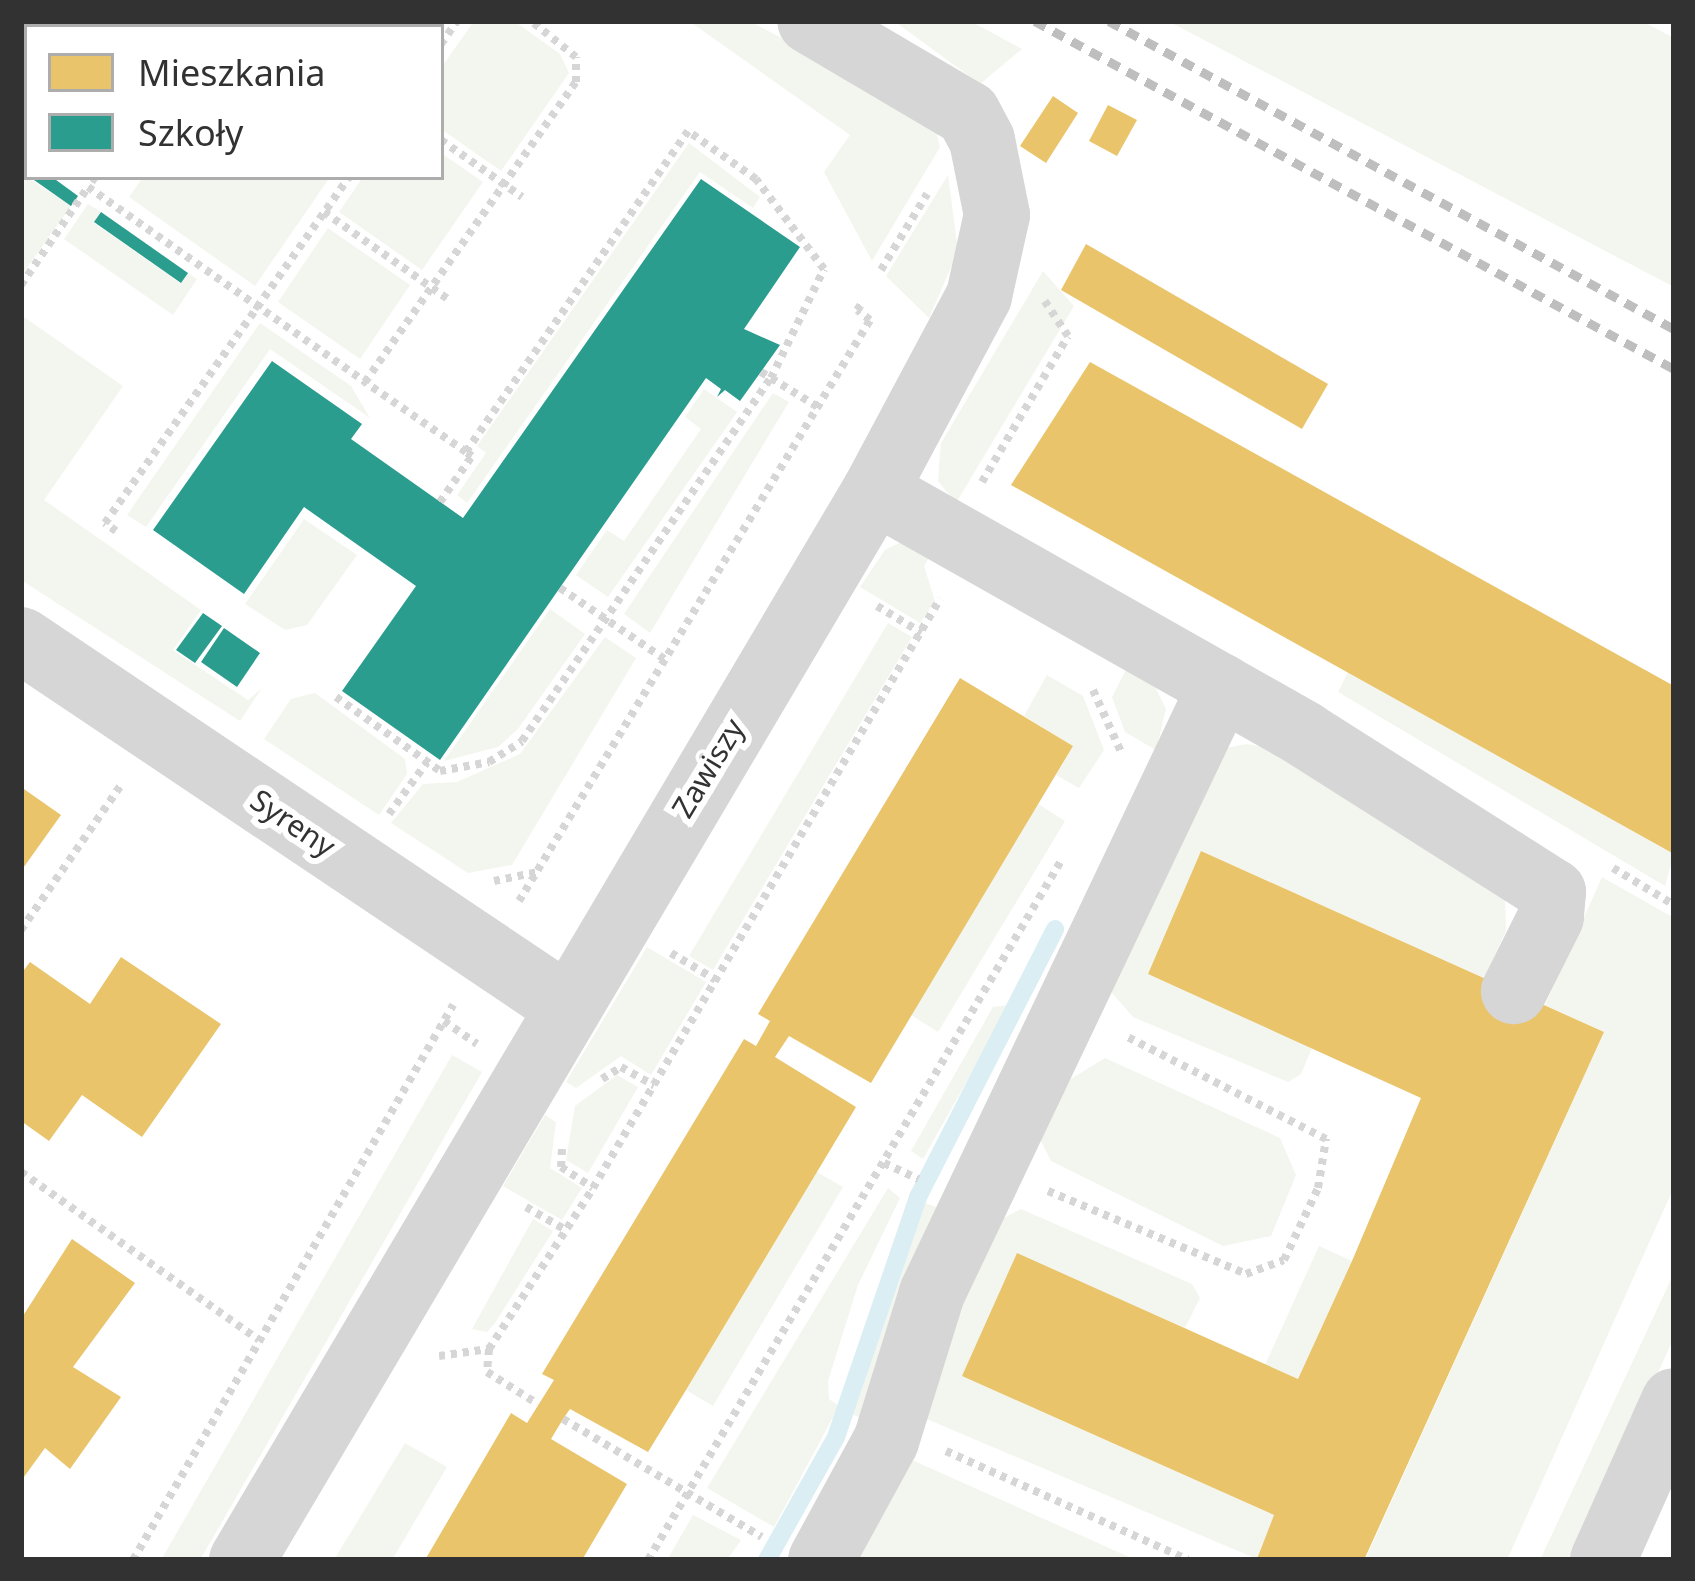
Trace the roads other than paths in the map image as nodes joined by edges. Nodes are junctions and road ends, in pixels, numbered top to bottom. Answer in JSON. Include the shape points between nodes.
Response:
{"nodes":[{"id":1,"x":810,"y":21,"type":"edge"},
{"id":2,"x":875,"y":491,"type":"junction"},
{"id":3,"x":21,"y":640,"type":"edge"},
{"id":4,"x":1221,"y":686,"type":"junction"},
{"id":5,"x":1514,"y":991,"type":"dead end"},
{"id":6,"x":565,"y":1005,"type":"junction"},
{"id":7,"x":1674,"y":1401,"type":"edge"},
{"id":8,"x":795,"y":1551,"type":"edge"},
{"id":9,"x":242,"y":1560,"type":"edge"},
{"id":10,"x":1603,"y":1560,"type":"edge"}],
"edges":[{"from":1,"to":2,"type":"street","name":"Zawiszy","via":[[968,114],[995,184],[998,234],[979,296]]},
{"from":2,"to":4,"type":"street","via":[[953,530],[1049,596]]},
{"from":2,"to":6,"type":"street","name":"Zawiszy"},
{"from":3,"to":6,"type":"street","name":"Syreny"},
{"from":4,"to":5,"type":"street","via":[[1553,892],[1551,917]]},
{"from":4,"to":8,"type":"street","via":[[932,1293],[890,1426]]},
{"from":6,"to":9,"type":"street","name":"Zawiszy"},
{"from":7,"to":10,"type":"street"}]}
